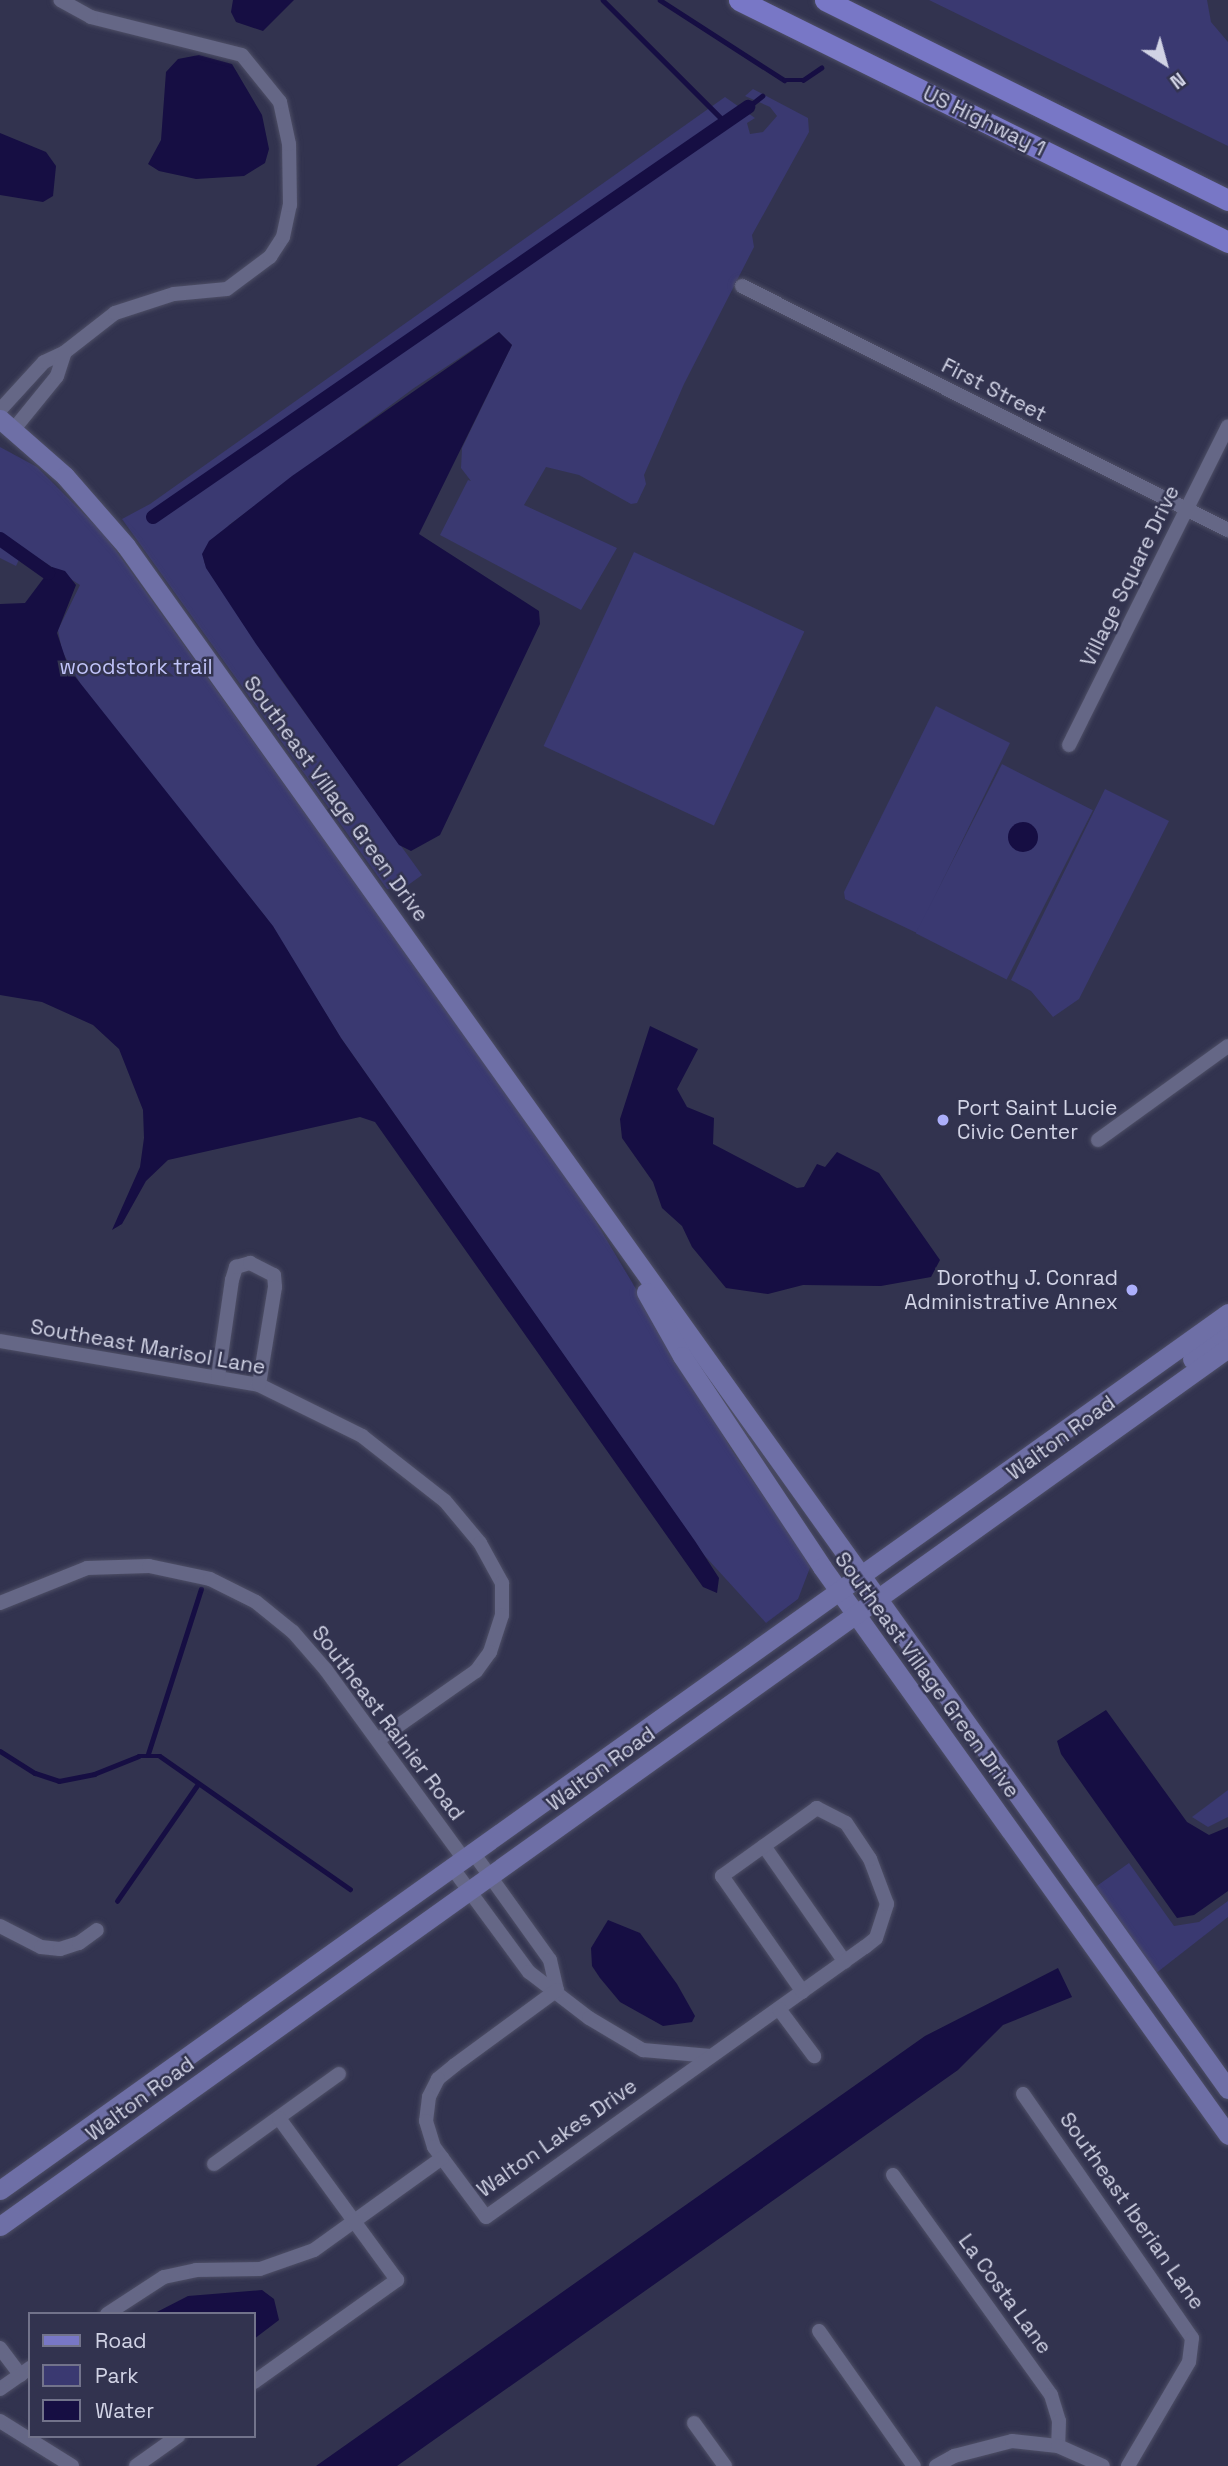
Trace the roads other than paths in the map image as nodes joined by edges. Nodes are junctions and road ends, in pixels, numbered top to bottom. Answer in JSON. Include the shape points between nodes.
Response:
{"nodes":[{"id":1,"x":60,"y":0,"type":"edge"},
{"id":2,"x":739,"y":0,"type":"edge"},
{"id":3,"x":825,"y":0,"type":"edge"},
{"id":4,"x":1228,"y":200,"type":"edge"},
{"id":5,"x":1228,"y":242,"type":"edge"},
{"id":6,"x":742,"y":286,"type":"dead end"},
{"id":7,"x":65,"y":352,"type":"junction"},
{"id":8,"x":0,"y":410,"type":"edge"},
{"id":9,"x":7,"y":424,"type":"edge"},
{"id":10,"x":1228,"y":426,"type":"edge"},
{"id":11,"x":1186,"y":510,"type":"junction"},
{"id":12,"x":1228,"y":530,"type":"edge"},
{"id":13,"x":1069,"y":745,"type":"dead end"},
{"id":14,"x":1228,"y":1046,"type":"edge"},
{"id":15,"x":1098,"y":1140,"type":"dead end"},
{"id":16,"x":610,"y":1227,"type":"junction"},
{"id":17,"x":1228,"y":1313,"type":"edge"},
{"id":18,"x":1228,"y":1321,"type":"edge"},
{"id":19,"x":0,"y":1341,"type":"edge"},
{"id":20,"x":1228,"y":1348,"type":"edge"},
{"id":21,"x":218,"y":1377,"type":"junction"},
{"id":22,"x":259,"y":1385,"type":"junction"},
{"id":23,"x":1128,"y":1419,"type":"junction"},
{"id":24,"x":862,"y":1575,"type":"junction"},
{"id":25,"x":839,"y":1592,"type":"junction"},
{"id":26,"x":878,"y":1598,"type":"junction"},
{"id":27,"x":0,"y":1603,"type":"edge"},
{"id":28,"x":855,"y":1614,"type":"junction"},
{"id":29,"x":378,"y":1740,"type":"junction"},
{"id":30,"x":764,"y":1846,"type":"junction"},
{"id":31,"x":462,"y":1859,"type":"junction"},
{"id":32,"x":490,"y":1876,"type":"junction"},
{"id":33,"x":469,"y":1891,"type":"junction"},
{"id":34,"x":0,"y":1926,"type":"edge"},
{"id":35,"x":97,"y":1930,"type":"dead end"},
{"id":36,"x":845,"y":1962,"type":"junction"},
{"id":37,"x":558,"y":1990,"type":"junction"},
{"id":38,"x":803,"y":1992,"type":"junction"},
{"id":39,"x":779,"y":2009,"type":"junction"},
{"id":40,"x":711,"y":2056,"type":"junction"},
{"id":41,"x":814,"y":2056,"type":"dead end"},
{"id":42,"x":339,"y":2074,"type":"dead end"},
{"id":43,"x":1228,"y":2089,"type":"edge"},
{"id":44,"x":1023,"y":2094,"type":"dead end"},
{"id":45,"x":278,"y":2118,"type":"junction"},
{"id":46,"x":1227,"y":2130,"type":"edge"},
{"id":47,"x":442,"y":2158,"type":"junction"},
{"id":48,"x":214,"y":2164,"type":"dead end"},
{"id":49,"x":892,"y":2175,"type":"dead end"},
{"id":50,"x":0,"y":2190,"type":"edge"},
{"id":51,"x":354,"y":2221,"type":"junction"},
{"id":52,"x":0,"y":2226,"type":"edge"},
{"id":53,"x":110,"y":2312,"type":"edge"},
{"id":54,"x":818,"y":2331,"type":"dead end"},
{"id":55,"x":0,"y":2348,"type":"edge"},
{"id":56,"x":25,"y":2372,"type":"edge"},
{"id":57,"x":256,"y":2381,"type":"edge"},
{"id":58,"x":0,"y":2389,"type":"edge"},
{"id":59,"x":0,"y":2421,"type":"edge"},
{"id":60,"x":694,"y":2423,"type":"dead end"},
{"id":61,"x":175,"y":2438,"type":"edge"},
{"id":62,"x":1058,"y":2446,"type":"junction"},
{"id":63,"x":72,"y":2466,"type":"edge"},
{"id":64,"x":136,"y":2466,"type":"edge"},
{"id":65,"x":725,"y":2466,"type":"edge"},
{"id":66,"x":914,"y":2466,"type":"edge"},
{"id":67,"x":936,"y":2466,"type":"edge"},
{"id":68,"x":1104,"y":2466,"type":"edge"},
{"id":69,"x":1128,"y":2466,"type":"edge"}],
"edges":[{"from":1,"to":7,"type":"street","via":[[91,17],[242,55],[280,102],[291,173],[286,229],[270,257],[227,289],[174,294],[115,313]]},
{"from":2,"to":5,"type":"main road","name":"US Highway 1"},
{"from":3,"to":4,"type":"main road","name":"US Highway 1"},
{"from":6,"to":11,"type":"street","name":"First Street"},
{"from":7,"to":8,"type":"street","via":[[44,362]]},
{"from":7,"to":9,"type":"street","via":[[57,376]]},
{"from":9,"to":16,"type":"street","name":"Southeast Village Green Drive","via":[[65,477],[126,545]]},
{"from":10,"to":11,"type":"street","name":"Village Square Drive"},
{"from":11,"to":12,"type":"street","name":"First Street"},
{"from":11,"to":13,"type":"street","name":"Village Square Drive"},
{"from":14,"to":15,"type":"street"},
{"from":16,"to":24,"type":"street","name":"Southeast Village Green Drive"},
{"from":16,"to":25,"type":"street","name":"Southeast Village Green Drive","via":[[682,1356]]},
{"from":17,"to":24,"type":"street","name":"Walton Road"},
{"from":18,"to":23,"type":"street","via":[[1220,1335],[1147,1396]]},
{"from":19,"to":21,"type":"street","name":"Southeast Marisol Lane"},
{"from":20,"to":23,"type":"street","name":"Walton Road"},
{"from":21,"to":22,"type":"street","name":"Southeast Marisol Lane"},
{"from":21,"to":22,"type":"street","via":[[232,1280],[236,1267],[250,1263],[274,1275],[275,1287]]},
{"from":22,"to":29,"type":"street","name":"Southeast Marisol Lane","via":[[362,1436],[408,1468],[481,1543],[502,1583],[502,1615],[490,1651],[476,1671]]},
{"from":23,"to":26,"type":"street","name":"Walton Road"},
{"from":24,"to":25,"type":"street","name":"Walton Road"},
{"from":24,"to":26,"type":"street","name":"Southeast Village Green Drive"},
{"from":25,"to":28,"type":"street","name":"Southeast Village Green Drive"},
{"from":25,"to":31,"type":"street","name":"Walton Road"},
{"from":26,"to":28,"type":"street","name":"Walton Road"},
{"from":26,"to":43,"type":"street","name":"Southeast Village Green Drive"},
{"from":27,"to":29,"type":"street","name":"Southeast Rainier Road","via":[[87,1568],[149,1566],[210,1579],[256,1602],[293,1632]]},
{"from":28,"to":32,"type":"street","name":"Walton Road"},
{"from":28,"to":46,"type":"street","name":"Southeast Village Green Drive"},
{"from":29,"to":31,"type":"street","name":"Southeast Rainier Road"},
{"from":30,"to":36,"type":"street"},
{"from":30,"to":36,"type":"street","name":"Walton Lakes Drive","via":[[817,1808],[846,1823],[870,1859],[887,1904],[876,1938]]},
{"from":30,"to":38,"type":"street","name":"Walton Lakes Drive","via":[[722,1876]]},
{"from":31,"to":32,"type":"street"},
{"from":31,"to":33,"type":"street","name":"Walton Lakes Drive"},
{"from":31,"to":50,"type":"street","name":"Walton Road"},
{"from":32,"to":33,"type":"street","name":"Walton Road"},
{"from":32,"to":37,"type":"street","via":[[550,1960]]},
{"from":33,"to":37,"type":"street","name":"Walton Lakes Drive","via":[[529,1972]]},
{"from":33,"to":52,"type":"street","name":"Walton Road"},
{"from":34,"to":35,"type":"street","via":[[41,1947],[61,1949]]},
{"from":36,"to":38,"type":"street","name":"Walton Lakes Drive"},
{"from":37,"to":40,"type":"street","name":"Walton Lakes Drive","via":[[589,2018],[643,2050]]},
{"from":37,"to":47,"type":"street","name":"Walton Lakes Drive","via":[[438,2079],[429,2097],[426,2121]]},
{"from":38,"to":39,"type":"street","name":"Walton Lakes Drive"},
{"from":39,"to":40,"type":"street","name":"Walton Lakes Drive"},
{"from":39,"to":41,"type":"street"},
{"from":40,"to":47,"type":"street","name":"Walton Lakes Drive","via":[[486,2217]]},
{"from":42,"to":45,"type":"street"},
{"from":44,"to":69,"type":"street","name":"Southeast Iberian Lane","via":[[1192,2338],[1189,2362]]},
{"from":45,"to":48,"type":"street"},
{"from":45,"to":51,"type":"street"},
{"from":47,"to":51,"type":"street"},
{"from":49,"to":62,"type":"street","name":"La Costa Lane","via":[[1051,2395],[1059,2421]]},
{"from":51,"to":53,"type":"street","via":[[314,2250],[284,2264],[196,2270],[164,2277]]},
{"from":51,"to":57,"type":"street","via":[[397,2280]]},
{"from":54,"to":66,"type":"street"},
{"from":55,"to":56,"type":"street"},
{"from":56,"to":58,"type":"street"},
{"from":59,"to":63,"type":"street"},
{"from":60,"to":65,"type":"street"},
{"from":61,"to":64,"type":"street"},
{"from":62,"to":67,"type":"street","via":[[1012,2441],[954,2455]]},
{"from":62,"to":68,"type":"street"}]}
